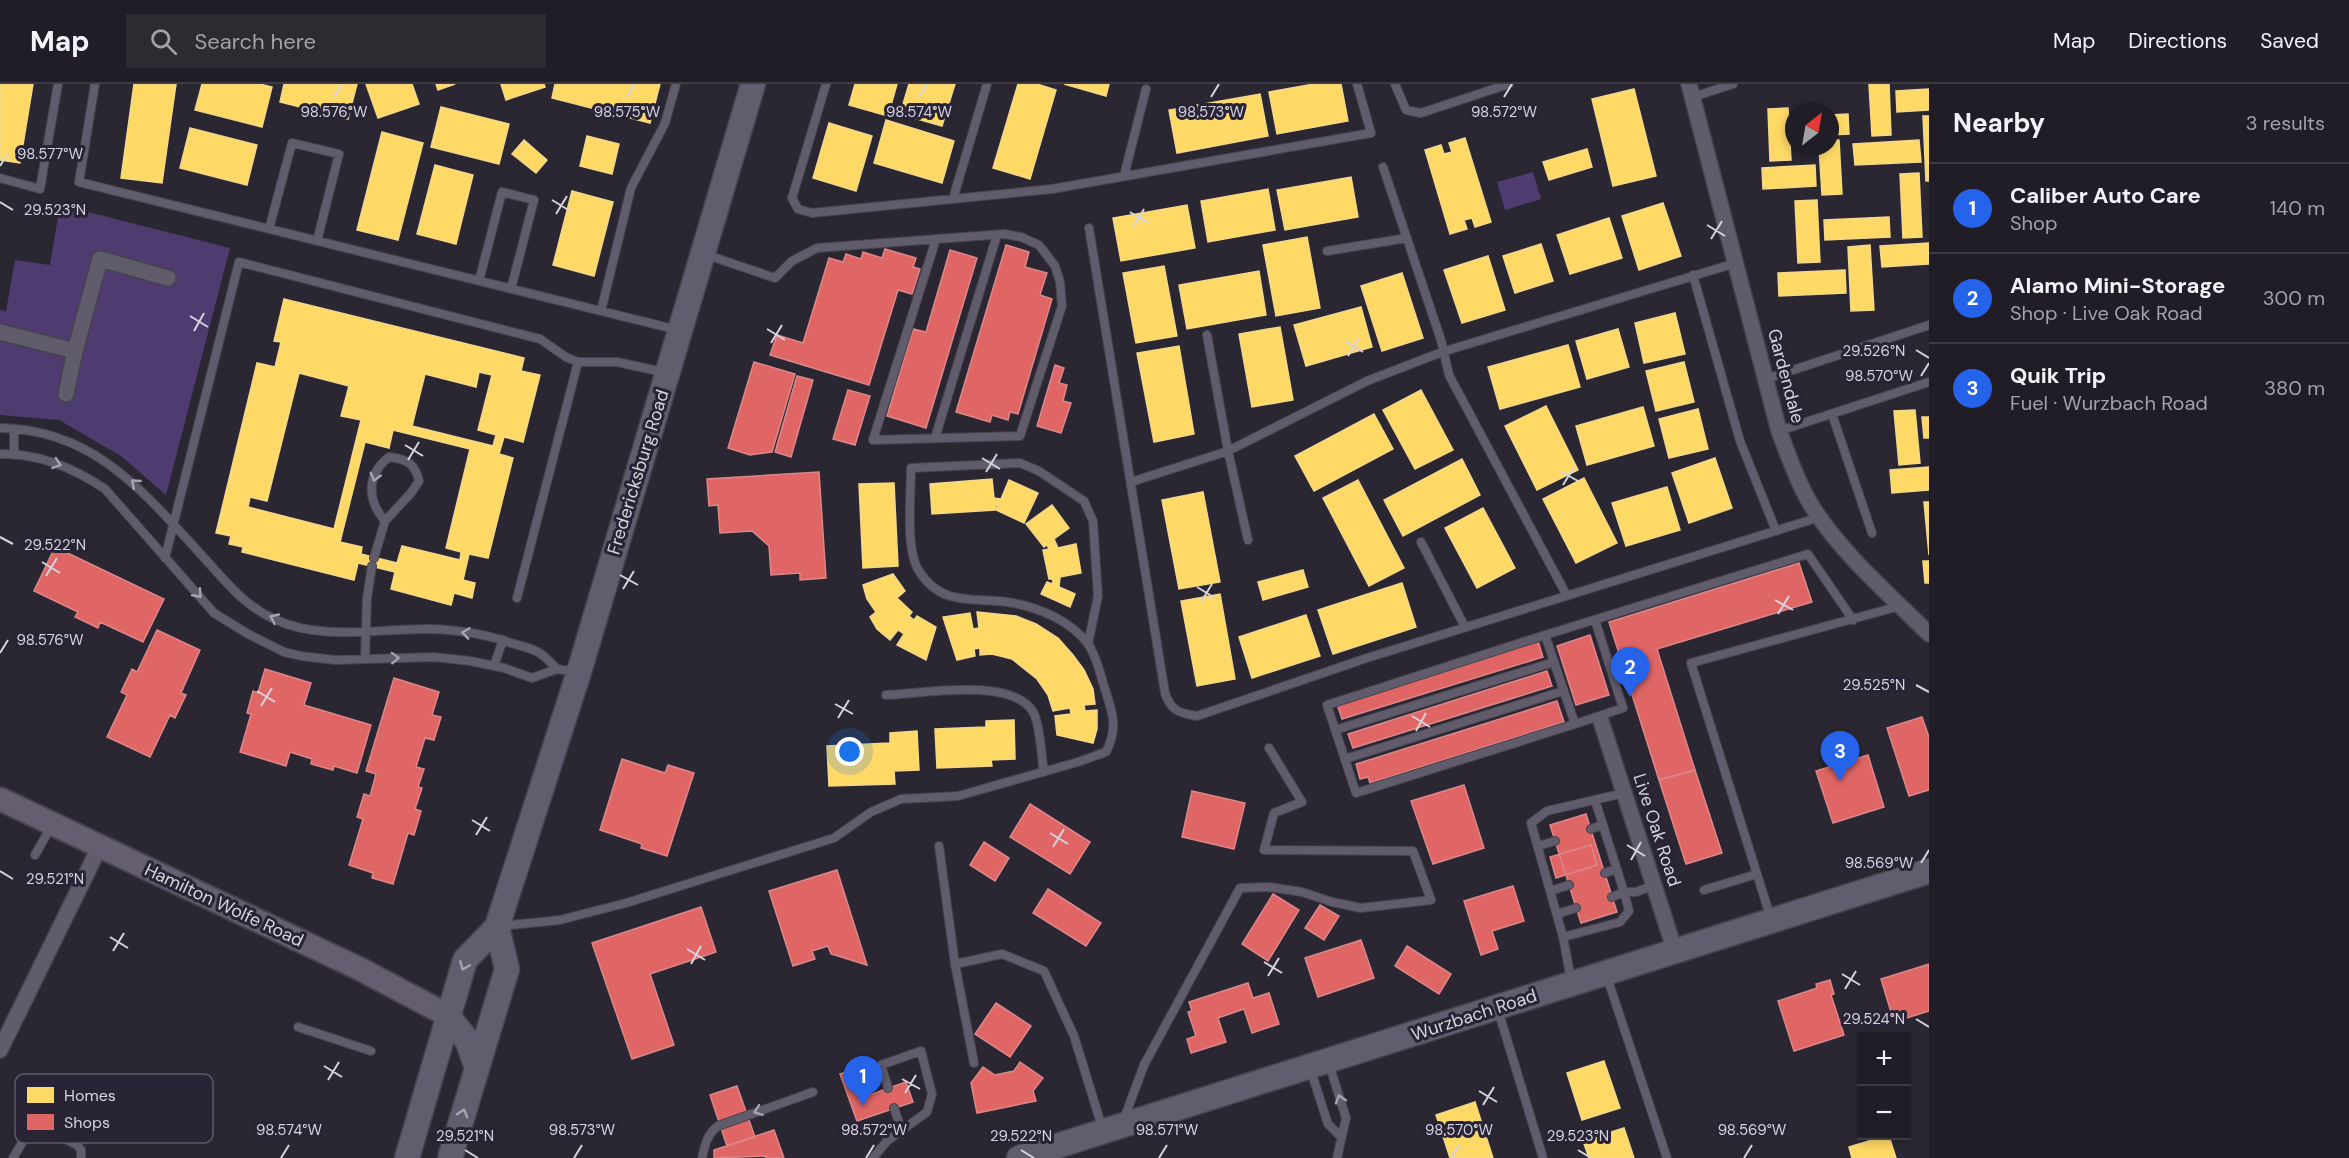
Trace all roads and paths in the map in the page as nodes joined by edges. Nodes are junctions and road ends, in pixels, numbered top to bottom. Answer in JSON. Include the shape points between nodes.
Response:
{"nodes":[{"id":1,"x":58,"y":84,"type":"edge"},
{"id":2,"x":94,"y":84,"type":"edge"},
{"id":3,"x":676,"y":84,"type":"edge"},
{"id":4,"x":753,"y":84,"type":"edge"},
{"id":5,"x":826,"y":84,"type":"edge"},
{"id":6,"x":987,"y":84,"type":"edge"},
{"id":7,"x":1357,"y":84,"type":"edge"},
{"id":8,"x":1395,"y":84,"type":"edge"},
{"id":9,"x":1509,"y":84,"type":"edge"},
{"id":10,"x":1733,"y":84,"type":"edge"},
{"id":11,"x":1146,"y":88,"type":"dead end"},
{"id":12,"x":1691,"y":90,"type":"edge"},
{"id":13,"x":1383,"y":167,"type":"dead end"},
{"id":14,"x":1124,"y":176,"type":"junction"},
{"id":15,"x":0,"y":178,"type":"edge"},
{"id":16,"x":953,"y":199,"type":"junction"},
{"id":17,"x":1089,"y":228,"type":"dead end"},
{"id":18,"x":269,"y":229,"type":"junction"},
{"id":19,"x":997,"y":234,"type":"junction"},
{"id":20,"x":1407,"y":238,"type":"junction"},
{"id":21,"x":936,"y":239,"type":"junction"},
{"id":22,"x":318,"y":241,"type":"junction"},
{"id":23,"x":1327,"y":251,"type":"dead end"},
{"id":24,"x":703,"y":253,"type":"junction"},
{"id":25,"x":1736,"y":263,"type":"junction"},
{"id":26,"x":1693,"y":275,"type":"junction"},
{"id":27,"x":168,"y":278,"type":"dead end"},
{"id":28,"x":479,"y":281,"type":"junction"},
{"id":29,"x":511,"y":289,"type":"junction"},
{"id":30,"x":601,"y":311,"type":"junction"},
{"id":31,"x":1929,"y":325,"type":"edge"},
{"id":32,"x":680,"y":331,"type":"junction"},
{"id":33,"x":0,"y":332,"type":"edge"},
{"id":34,"x":1207,"y":335,"type":"dead end"},
{"id":35,"x":75,"y":351,"type":"junction"},
{"id":36,"x":1442,"y":352,"type":"junction"},
{"id":37,"x":578,"y":362,"type":"junction"},
{"id":38,"x":668,"y":373,"type":"junction"},
{"id":39,"x":1766,"y":379,"type":"junction"},
{"id":40,"x":1929,"y":382,"type":"edge"},
{"id":41,"x":66,"y":394,"type":"dead end"},
{"id":42,"x":1832,"y":414,"type":"junction"},
{"id":43,"x":0,"y":428,"type":"edge"},
{"id":44,"x":14,"y":429,"type":"junction"},
{"id":45,"x":1779,"y":431,"type":"junction"},
{"id":46,"x":936,"y":438,"type":"junction"},
{"id":47,"x":1228,"y":452,"type":"junction"},
{"id":48,"x":0,"y":454,"type":"edge"},
{"id":49,"x":14,"y":455,"type":"junction"},
{"id":50,"x":1131,"y":482,"type":"junction"},
{"id":51,"x":1820,"y":518,"type":"junction"},
{"id":52,"x":385,"y":521,"type":"junction"},
{"id":53,"x":174,"y":525,"type":"junction"},
{"id":54,"x":1776,"y":531,"type":"junction"},
{"id":55,"x":1872,"y":533,"type":"dead end"},
{"id":56,"x":1248,"y":540,"type":"dead end"},
{"id":57,"x":1421,"y":542,"type":"dead end"},
{"id":58,"x":165,"y":558,"type":"junction"},
{"id":59,"x":1567,"y":596,"type":"junction"},
{"id":60,"x":517,"y":598,"type":"dead end"},
{"id":61,"x":1900,"y":606,"type":"junction"},
{"id":62,"x":1596,"y":620,"type":"junction"},
{"id":63,"x":1852,"y":620,"type":"junction"},
{"id":64,"x":1465,"y":627,"type":"junction"},
{"id":65,"x":366,"y":631,"type":"junction"},
{"id":66,"x":1929,"y":634,"type":"edge"},
{"id":67,"x":1545,"y":635,"type":"junction"},
{"id":68,"x":503,"y":640,"type":"junction"},
{"id":69,"x":1088,"y":644,"type":"junction"},
{"id":70,"x":365,"y":659,"type":"junction"},
{"id":71,"x":1554,"y":662,"type":"junction"},
{"id":72,"x":494,"y":666,"type":"junction"},
{"id":73,"x":568,"y":671,"type":"junction"},
{"id":74,"x":1563,"y":691,"type":"junction"},
{"id":75,"x":886,"y":695,"type":"dead end"},
{"id":76,"x":1600,"y":718,"type":"junction"},
{"id":77,"x":1575,"y":724,"type":"junction"},
{"id":78,"x":1335,"y":730,"type":"junction"},
{"id":79,"x":1269,"y":748,"type":"dead end"},
{"id":80,"x":1345,"y":759,"type":"junction"},
{"id":81,"x":1044,"y":772,"type":"junction"},
{"id":82,"x":1624,"y":793,"type":"junction"},
{"id":83,"x":0,"y":799,"type":"edge"},
{"id":84,"x":1595,"y":800,"type":"junction"},
{"id":85,"x":52,"y":823,"type":"junction"},
{"id":86,"x":1602,"y":825,"type":"junction"},
{"id":87,"x":1591,"y":829,"type":"dead end"},
{"id":88,"x":1555,"y":841,"type":"dead end"},
{"id":89,"x":100,"y":846,"type":"junction"},
{"id":90,"x":939,"y":846,"type":"dead end"},
{"id":91,"x":1538,"y":846,"type":"junction"},
{"id":92,"x":35,"y":855,"type":"dead end"},
{"id":93,"x":1616,"y":870,"type":"junction"},
{"id":94,"x":1929,"y":871,"type":"edge"},
{"id":95,"x":1605,"y":873,"type":"dead end"},
{"id":96,"x":1757,"y":874,"type":"junction"},
{"id":97,"x":1569,"y":885,"type":"dead end"},
{"id":98,"x":1654,"y":885,"type":"junction"},
{"id":99,"x":1704,"y":890,"type":"dead end"},
{"id":100,"x":1550,"y":891,"type":"junction"},
{"id":101,"x":1624,"y":892,"type":"junction"},
{"id":102,"x":1612,"y":897,"type":"dead end"},
{"id":103,"x":1576,"y":908,"type":"dead end"},
{"id":104,"x":1557,"y":914,"type":"junction"},
{"id":105,"x":1772,"y":921,"type":"junction"},
{"id":106,"x":497,"y":927,"type":"junction"},
{"id":107,"x":1563,"y":937,"type":"junction"},
{"id":108,"x":1675,"y":951,"type":"junction"},
{"id":109,"x":955,"y":964,"type":"junction"},
{"id":110,"x":1606,"y":973,"type":"junction"},
{"id":111,"x":1571,"y":984,"type":"junction"},
{"id":112,"x":1497,"y":1007,"type":"junction"},
{"id":113,"x":447,"y":1015,"type":"junction"},
{"id":114,"x":298,"y":1027,"type":"dead end"},
{"id":115,"x":0,"y":1050,"type":"edge"},
{"id":116,"x":371,"y":1051,"type":"dead end"},
{"id":117,"x":974,"y":1063,"type":"dead end"},
{"id":118,"x":1319,"y":1064,"type":"junction"},
{"id":119,"x":477,"y":1068,"type":"junction"},
{"id":120,"x":888,"y":1088,"type":"dead end"},
{"id":121,"x":813,"y":1092,"type":"dead end"},
{"id":122,"x":894,"y":1108,"type":"dead end"},
{"id":123,"x":1113,"y":1129,"type":"junction"},
{"id":124,"x":902,"y":1131,"type":"junction"},
{"id":125,"x":1341,"y":1137,"type":"junction"},
{"id":126,"x":22,"y":1143,"type":"edge"},
{"id":127,"x":73,"y":1143,"type":"edge"},
{"id":128,"x":13,"y":1158,"type":"edge"},
{"id":129,"x":81,"y":1158,"type":"edge"},
{"id":130,"x":407,"y":1158,"type":"edge"},
{"id":131,"x":450,"y":1158,"type":"edge"},
{"id":132,"x":702,"y":1158,"type":"edge"},
{"id":133,"x":873,"y":1158,"type":"edge"},
{"id":134,"x":1019,"y":1158,"type":"edge"},
{"id":135,"x":1336,"y":1158,"type":"edge"},
{"id":136,"x":1544,"y":1158,"type":"edge"},
{"id":137,"x":1667,"y":1158,"type":"edge"}],
"edges":[{"from":1,"to":15,"type":"lane","via":[[40,189]]},
{"from":2,"to":18,"type":"lane","via":[[79,182]]},
{"from":3,"to":30,"type":"lane","via":[[665,123],[632,188]]},
{"from":4,"to":24,"type":"main road","name":"Fredericksburg Road"},
{"from":5,"to":16,"type":"lane","via":[[792,198],[798,209],[812,213]]},
{"from":6,"to":16,"type":"lane"},
{"from":7,"to":14,"type":"lane","via":[[1371,133]]},
{"from":8,"to":9,"type":"lane","via":[[1406,110],[1421,113]]},
{"from":10,"to":12,"type":"lane"},
{"from":11,"to":14,"type":"lane"},
{"from":12,"to":25,"type":"street","name":"Gardendale"},
{"from":13,"to":20,"type":"lane"},
{"from":14,"to":16,"type":"lane","via":[[1052,189]]},
{"from":17,"to":50,"type":"lane"},
{"from":18,"to":22,"type":"lane"},
{"from":18,"to":22,"type":"lane","via":[[292,142],[339,154]]},
{"from":19,"to":21,"type":"lane"},
{"from":19,"to":46,"type":"lane"},
{"from":19,"to":46,"type":"lane","via":[[1021,237],[1048,254],[1060,282],[1062,306],[1020,436]]},
{"from":20,"to":23,"type":"lane"},
{"from":20,"to":36,"type":"lane"},
{"from":21,"to":24,"type":"lane","via":[[817,248],[792,261],[774,278]]},
{"from":21,"to":46,"type":"lane","via":[[873,440]]},
{"from":22,"to":28,"type":"lane"},
{"from":24,"to":32,"type":"main road","name":"Fredericksburg Road"},
{"from":25,"to":26,"type":"lane"},
{"from":25,"to":39,"type":"street","name":"Gardendale"},
{"from":26,"to":36,"type":"lane"},
{"from":26,"to":54,"type":"lane","via":[[1740,441]]},
{"from":27,"to":35,"type":"street","via":[[100,259]]},
{"from":28,"to":29,"type":"lane"},
{"from":28,"to":29,"type":"lane","via":[[502,192],[534,200]]},
{"from":29,"to":30,"type":"lane"},
{"from":30,"to":32,"type":"lane"},
{"from":31,"to":39,"type":"lane"},
{"from":32,"to":38,"type":"main road","name":"Fredericksburg Road"},
{"from":33,"to":35,"type":"street"},
{"from":34,"to":47,"type":"lane"},
{"from":35,"to":41,"type":"street"},
{"from":36,"to":47,"type":"lane","via":[[1367,381]]},
{"from":36,"to":59,"type":"lane","via":[[1449,375]]},
{"from":37,"to":38,"type":"lane","via":[[617,362]]},
{"from":37,"to":53,"type":"lane","via":[[540,339],[239,262]]},
{"from":37,"to":60,"type":"lane"},
{"from":38,"to":73,"type":"main road","name":"Fredericksburg Road"},
{"from":39,"to":45,"type":"street","name":"Gardendale"},
{"from":40,"to":42,"type":"lane"},
{"from":42,"to":45,"type":"lane"},
{"from":42,"to":55,"type":"lane"},
{"from":43,"to":44,"type":"lane"},
{"from":44,"to":49,"type":"lane"},
{"from":53,"to":44,"type":"lane","one_way":true,"via":[[122,472],[90,451],[52,435]]},
{"from":45,"to":51,"type":"street","name":"Gardendale","via":[[1798,481]]},
{"from":47,"to":50,"type":"lane"},
{"from":47,"to":56,"type":"lane"},
{"from":48,"to":49,"type":"lane"},
{"from":49,"to":58,"type":"lane","one_way":true,"via":[[58,463],[105,489]]},
{"from":50,"to":64,"type":"lane","via":[[1165,693],[1169,706],[1178,713],[1197,716]]},
{"from":51,"to":54,"type":"lane"},
{"from":51,"to":61,"type":"street","name":"Gardendale"},
{"from":52,"to":52,"type":"lane","one_way":true,"via":[[418,481],[412,464],[401,458],[389,457],[375,472],[371,496]]},
{"from":52,"to":65,"type":"lane","via":[[373,562]]},
{"from":53,"to":58,"type":"lane"},
{"from":65,"to":53,"type":"lane","one_way":true,"via":[[303,629],[258,611],[238,595]]},
{"from":54,"to":59,"type":"lane"},
{"from":57,"to":64,"type":"lane"},
{"from":58,"to":70,"type":"lane","one_way":true,"via":[[214,613],[267,645],[318,659]]},
{"from":59,"to":64,"type":"lane"},
{"from":61,"to":63,"type":"lane"},
{"from":61,"to":66,"type":"street","name":"Gardendale"},
{"from":62,"to":63,"type":"lane","via":[[1808,554]]},
{"from":62,"to":67,"type":"lane"},
{"from":62,"to":76,"type":"lane","via":[[1623,708]]},
{"from":63,"to":96,"type":"lane","via":[[1691,663]]},
{"from":68,"to":65,"type":"lane","one_way":true,"via":[[432,629]]},
{"from":65,"to":70,"type":"lane"},
{"from":67,"to":71,"type":"lane"},
{"from":67,"to":78,"type":"lane","via":[[1327,705]]},
{"from":68,"to":72,"type":"lane"},
{"from":68,"to":73,"type":"lane","via":[[539,653]]},
{"from":69,"to":69,"type":"lane","via":[[1058,618],[1040,609],[942,594],[920,573],[911,557],[911,468],[1020,462],[1084,501],[1093,521],[1098,596]]},
{"from":69,"to":81,"type":"lane","via":[[1114,716],[1112,741],[1106,752]]},
{"from":70,"to":72,"type":"lane","one_way":true,"via":[[434,657]]},
{"from":71,"to":74,"type":"lane"},
{"from":71,"to":78,"type":"lane"},
{"from":72,"to":73,"type":"lane","via":[[532,678]]},
{"from":73,"to":106,"type":"main road","name":"Fredericksburg Road"},
{"from":74,"to":77,"type":"lane"},
{"from":74,"to":80,"type":"lane"},
{"from":75,"to":81,"type":"lane","via":[[991,690],[1011,695],[1029,706],[1035,717]]},
{"from":76,"to":77,"type":"lane"},
{"from":76,"to":82,"type":"street","name":"Live Oak Road"},
{"from":77,"to":80,"type":"lane","via":[[1356,793]]},
{"from":78,"to":80,"type":"lane"},
{"from":79,"to":123,"type":"lane","via":[[1302,802],[1274,813],[1264,850],[1413,851],[1431,900],[1361,908],[1302,892],[1240,888]]},
{"from":81,"to":106,"type":"lane","via":[[958,796],[901,799],[871,812],[834,838],[626,903],[560,920]]},
{"from":82,"to":84,"type":"lane"},
{"from":82,"to":98,"type":"street","name":"Live Oak Road"},
{"from":83,"to":85,"type":"street","name":"Hamilton Wolfe Road"},
{"from":84,"to":86,"type":"lane"},
{"from":84,"to":91,"type":"lane","via":[[1547,811],[1531,823]]},
{"from":85,"to":89,"type":"street","name":"Hamilton Wolfe Road"},
{"from":85,"to":92,"type":"lane"},
{"from":86,"to":87,"type":"lane"},
{"from":86,"to":93,"type":"lane"},
{"from":88,"to":91,"type":"lane"},
{"from":89,"to":113,"type":"street","name":"Hamilton Wolfe Road","via":[[360,969]]},
{"from":89,"to":115,"type":"street"},
{"from":90,"to":109,"type":"lane"},
{"from":91,"to":100,"type":"lane"},
{"from":93,"to":95,"type":"lane"},
{"from":93,"to":101,"type":"lane"},
{"from":94,"to":105,"type":"main road","name":"Wurzbach Road"},
{"from":96,"to":99,"type":"lane"},
{"from":96,"to":105,"type":"lane"},
{"from":97,"to":100,"type":"lane"},
{"from":98,"to":101,"type":"lane"},
{"from":98,"to":108,"type":"street","name":"Live Oak Road"},
{"from":100,"to":104,"type":"lane"},
{"from":101,"to":102,"type":"lane"},
{"from":101,"to":107,"type":"lane","via":[[1629,911],[1620,922]]},
{"from":103,"to":104,"type":"lane"},
{"from":104,"to":107,"type":"lane"},
{"from":105,"to":108,"type":"main road","name":"Wurzbach Road"},
{"from":106,"to":113,"type":"main road","name":"Fredericksburg Road","one_way":true,"via":[[465,960]]},
{"from":106,"to":119,"type":"main road","via":[[507,969]]},
{"from":107,"to":111,"type":"lane"},
{"from":108,"to":110,"type":"main road","name":"Wurzbach Road"},
{"from":109,"to":117,"type":"lane"},
{"from":109,"to":123,"type":"lane","via":[[1002,954],[1044,971]]},
{"from":110,"to":111,"type":"main road","name":"Wurzbach Road"},
{"from":110,"to":137,"type":"lane"},
{"from":111,"to":112,"type":"main road","name":"Wurzbach Road"},
{"from":112,"to":118,"type":"main road","name":"Wurzbach Road"},
{"from":112,"to":136,"type":"lane"},
{"from":113,"to":119,"type":"main road","via":[[467,1040]]},
{"from":113,"to":130,"type":"main road","name":"Fredericksburg Road"},
{"from":114,"to":116,"type":"lane"},
{"from":118,"to":123,"type":"main road","name":"Wurzbach Road"},
{"from":118,"to":125,"type":"lane","via":[[1328,1124]]},
{"from":125,"to":118,"type":"lane","one_way":true,"via":[[1347,1118]]},
{"from":131,"to":119,"type":"main road","one_way":true},
{"from":120,"to":124,"type":"lane","via":[[880,1065],[921,1051],[932,1094],[927,1112]]},
{"from":121,"to":132,"type":"lane","one_way":true,"via":[[718,1126],[705,1143]]},
{"from":122,"to":124,"type":"lane"},
{"from":123,"to":134,"type":"main road","name":"Wurzbach Road"},
{"from":124,"to":133,"type":"lane"},
{"from":125,"to":135,"type":"lane"},
{"from":126,"to":128,"type":"lane"},
{"from":127,"to":129,"type":"lane","via":[[81,1150]]}]}
